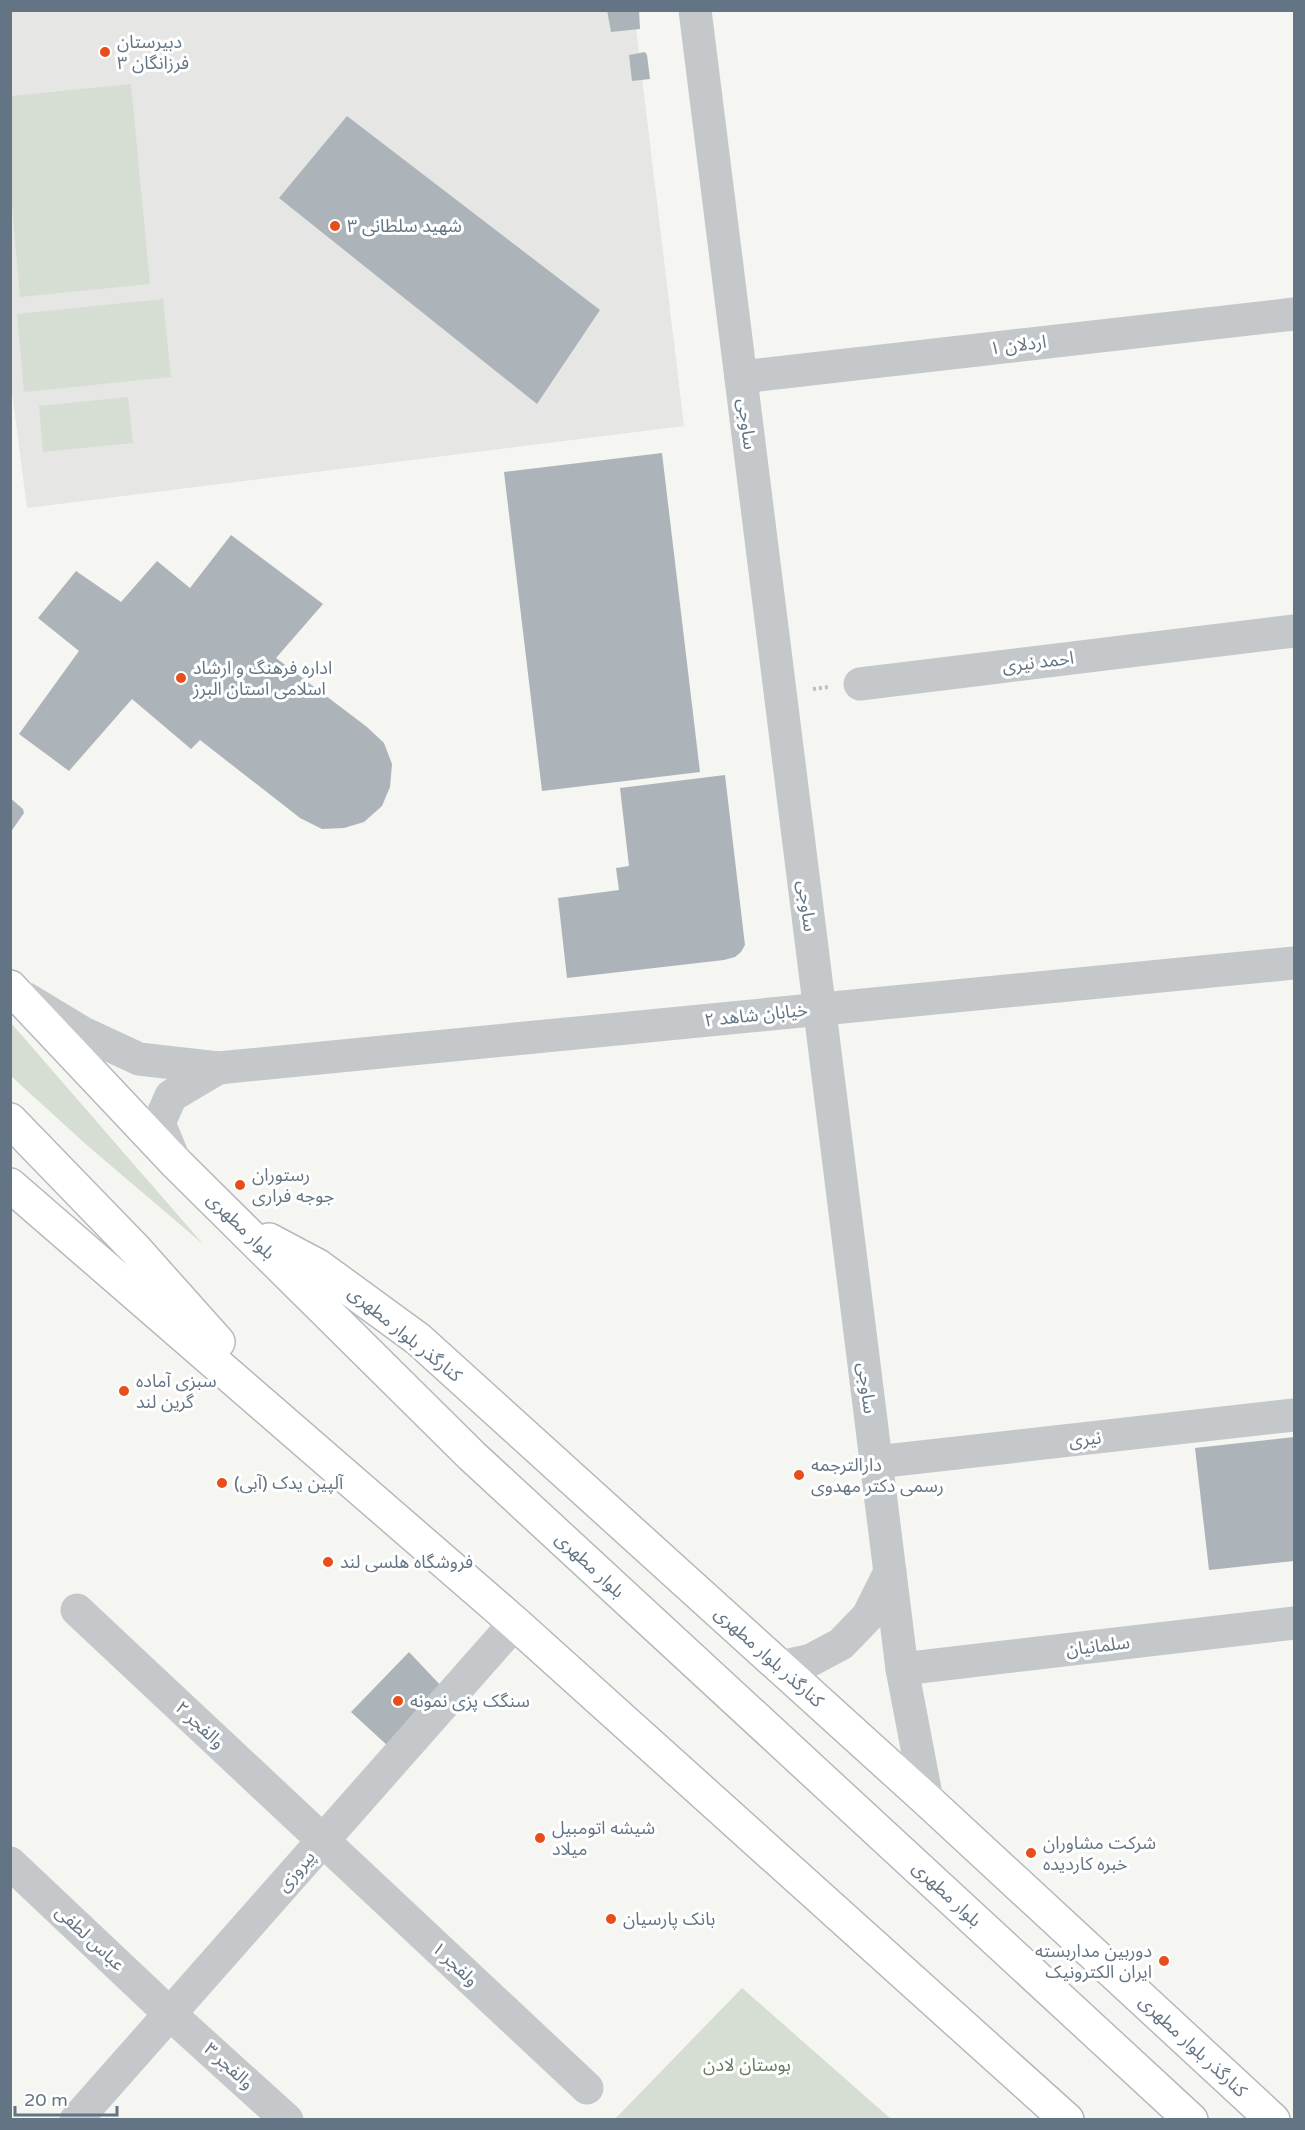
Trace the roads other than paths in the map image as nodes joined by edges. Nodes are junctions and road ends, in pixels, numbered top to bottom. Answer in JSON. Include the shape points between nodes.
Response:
{"nodes":[{"id":1,"x":695,"y":10,"type":"edge"},
{"id":2,"x":1294,"y":314,"type":"edge"},
{"id":3,"x":741,"y":377,"type":"junction"},
{"id":4,"x":1294,"y":631,"type":"edge"},
{"id":5,"x":860,"y":684,"type":"road end"},
{"id":6,"x":1294,"y":963,"type":"edge"},
{"id":7,"x":14,"y":990,"type":"edge"},
{"id":8,"x":820,"y":1009,"type":"junction"},
{"id":9,"x":218,"y":1068,"type":"junction"},
{"id":10,"x":10,"y":1120,"type":"edge"},
{"id":11,"x":175,"y":1162,"type":"junction"},
{"id":12,"x":10,"y":1185,"type":"edge"},
{"id":13,"x":241,"y":1226,"type":"junction"},
{"id":14,"x":1294,"y":1415,"type":"edge"},
{"id":15,"x":299,"y":1434,"type":"junction"},
{"id":16,"x":876,"y":1462,"type":"junction"},
{"id":17,"x":890,"y":1572,"type":"junction"},
{"id":18,"x":77,"y":1610,"type":"dead end"},
{"id":19,"x":515,"y":1623,"type":"junction"},
{"id":20,"x":1294,"y":1623,"type":"edge"},
{"id":21,"x":780,"y":1667,"type":"junction"},
{"id":22,"x":902,"y":1669,"type":"junction"},
{"id":23,"x":927,"y":1800,"type":"junction"},
{"id":24,"x":323,"y":1840,"type":"junction"},
{"id":25,"x":10,"y":1863,"type":"edge"},
{"id":26,"x":170,"y":2014,"type":"junction"},
{"id":27,"x":587,"y":2088,"type":"dead end"},
{"id":28,"x":76,"y":2120,"type":"edge"},
{"id":29,"x":287,"y":2120,"type":"edge"},
{"id":30,"x":1067,"y":2120,"type":"edge"},
{"id":31,"x":1191,"y":2120,"type":"edge"},
{"id":32,"x":1273,"y":2120,"type":"edge"}],
"edges":[{"from":1,"to":3,"type":"street","name":"ساوجی"},
{"from":2,"to":3,"type":"street","name":"اردلان ۱"},
{"from":3,"to":8,"type":"street","name":"ساوجی"},
{"from":4,"to":5,"type":"street","name":"احمد نیری"},
{"from":6,"to":8,"type":"street","name":"خیابان شاهد ۲"},
{"from":7,"to":9,"type":"street","via":[[83,1033],[140,1059]]},
{"from":7,"to":11,"type":"main road","name":"بلوار مطهری"},
{"from":8,"to":9,"type":"street","name":"خیابان شاهد ۲"},
{"from":8,"to":16,"type":"street","name":"ساوجی"},
{"from":9,"to":11,"type":"street","via":[[171,1096],[159,1123]]},
{"from":10,"to":15,"type":"main road","via":[[135,1249]]},
{"from":11,"to":13,"type":"main road","name":"بلوار مطهری"},
{"from":12,"to":15,"type":"main road"},
{"from":13,"to":21,"type":"main road","name":"کنارگذر بلوار مطهری","via":[[318,1266],[418,1339]]},
{"from":13,"to":31,"type":"main road","name":"بلوار مطهری","via":[[472,1456]]},
{"from":14,"to":16,"type":"street","name":"نیری"},
{"from":15,"to":19,"type":"main road"},
{"from":16,"to":17,"type":"street","name":"ساوجی"},
{"from":17,"to":21,"type":"street","via":[[868,1616],[841,1644],[811,1660]]},
{"from":17,"to":22,"type":"street","name":"ساوجی"},
{"from":18,"to":24,"type":"street","name":"والفجر ۲"},
{"from":19,"to":24,"type":"street","name":"پیروزی"},
{"from":19,"to":30,"type":"main road"},
{"from":20,"to":22,"type":"street","name":"سلمانیان"},
{"from":21,"to":23,"type":"main road","name":"کنارگذر بلوار مطهری"},
{"from":22,"to":23,"type":"street","name":"ساوجی"},
{"from":23,"to":32,"type":"main road","name":"کنارگذر بلوار مطهری"},
{"from":24,"to":26,"type":"street","name":"پیروزی"},
{"from":24,"to":27,"type":"street","name":"ولفجر ۱"},
{"from":25,"to":26,"type":"street","name":"عباس لطفی"},
{"from":26,"to":28,"type":"street","name":"پیروزی"},
{"from":26,"to":29,"type":"street","name":"والفجر ۳"}]}
